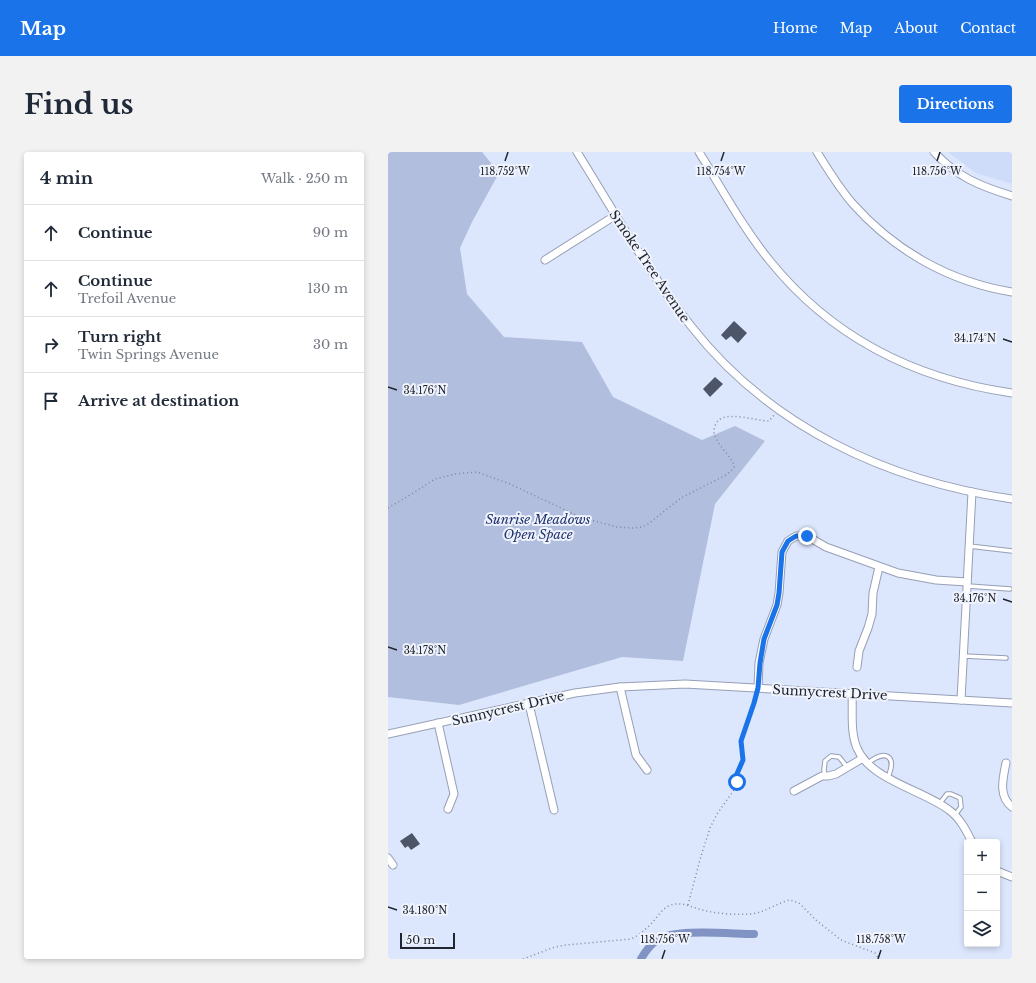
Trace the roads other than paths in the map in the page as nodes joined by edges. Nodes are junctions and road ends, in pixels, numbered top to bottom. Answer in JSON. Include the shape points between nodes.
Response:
{"nodes":[{"id":1,"x":577,"y":152,"type":"edge"},
{"id":2,"x":699,"y":152,"type":"edge"},
{"id":3,"x":817,"y":152,"type":"edge"},
{"id":4,"x":934,"y":152,"type":"edge"},
{"id":5,"x":1012,"y":196,"type":"edge"},
{"id":6,"x":616,"y":215,"type":"junction"},
{"id":7,"x":545,"y":260,"type":"dead end"},
{"id":8,"x":1012,"y":292,"type":"edge"},
{"id":9,"x":1012,"y":394,"type":"edge"},
{"id":10,"x":972,"y":492,"type":"junction"},
{"id":11,"x":1012,"y":499,"type":"edge"},
{"id":12,"x":969,"y":546,"type":"junction"},
{"id":13,"x":1012,"y":551,"type":"edge"},
{"id":14,"x":879,"y":567,"type":"junction"},
{"id":15,"x":967,"y":584,"type":"junction"},
{"id":16,"x":1010,"y":589,"type":"dead end"},
{"id":17,"x":963,"y":656,"type":"junction"},
{"id":18,"x":1006,"y":658,"type":"dead end"},
{"id":19,"x":857,"y":668,"type":"dead end"},
{"id":20,"x":620,"y":687,"type":"junction"},
{"id":21,"x":758,"y":688,"type":"junction"},
{"id":22,"x":852,"y":693,"type":"junction"},
{"id":23,"x":961,"y":700,"type":"junction"},
{"id":24,"x":1012,"y":703,"type":"edge"},
{"id":25,"x":529,"y":704,"type":"junction"},
{"id":26,"x":438,"y":723,"type":"junction"},
{"id":27,"x":388,"y":734,"type":"edge"},
{"id":28,"x":866,"y":761,"type":"junction"},
{"id":29,"x":1006,"y":763,"type":"dead end"},
{"id":30,"x":848,"y":768,"type":"junction"},
{"id":31,"x":647,"y":770,"type":"dead end"},
{"id":32,"x":826,"y":776,"type":"junction"},
{"id":33,"x":888,"y":777,"type":"junction"},
{"id":34,"x":794,"y":791,"type":"dead end"},
{"id":35,"x":940,"y":803,"type":"junction"},
{"id":36,"x":1012,"y":807,"type":"edge"},
{"id":37,"x":448,"y":809,"type":"dead end"},
{"id":38,"x":554,"y":810,"type":"dead end"},
{"id":39,"x":955,"y":815,"type":"junction"},
{"id":40,"x":970,"y":839,"type":"edge"},
{"id":41,"x":388,"y":858,"type":"edge"},
{"id":42,"x":393,"y":865,"type":"dead end"},
{"id":43,"x":1000,"y":873,"type":"edge"},
{"id":44,"x":1012,"y":877,"type":"edge"}],
"edges":[{"from":1,"to":6,"type":"street","name":"Smoke Tree Avenue"},
{"from":2,"to":9,"type":"street","via":[[770,261],[800,294],[842,329],[883,353],[924,372],[962,384]]},
{"from":3,"to":8,"type":"street","via":[[853,204],[891,240],[932,267],[976,284]]},
{"from":4,"to":5,"type":"street","via":[[963,177]]},
{"from":6,"to":7,"type":"street"},
{"from":6,"to":10,"type":"street","name":"Smoke Tree Avenue","via":[[691,327],[726,365],[779,410],[814,433],[864,459],[917,479]]},
{"from":10,"to":11,"type":"street","name":"Smoke Tree Avenue"},
{"from":10,"to":12,"type":"street"},
{"from":12,"to":13,"type":"lane"},
{"from":12,"to":15,"type":"street"},
{"from":14,"to":15,"type":"street","via":[[919,578]]},
{"from":14,"to":19,"type":"street","via":[[873,593],[872,614],[859,651]]},
{"from":14,"to":21,"type":"street","via":[[826,547],[807,536],[796,536],[790,540],[782,552],[777,605],[762,645]]},
{"from":15,"to":16,"type":"lane"},
{"from":15,"to":17,"type":"street"},
{"from":17,"to":18,"type":"lane"},
{"from":17,"to":23,"type":"street"},
{"from":20,"to":21,"type":"street","name":"Sunnycrest Drive","via":[[685,684]]},
{"from":20,"to":25,"type":"street","name":"Sunnycrest Drive","via":[[575,693]]},
{"from":20,"to":31,"type":"street","via":[[636,755]]},
{"from":21,"to":22,"type":"street","name":"Sunnycrest Drive"},
{"from":22,"to":23,"type":"street","name":"Sunnycrest Drive"},
{"from":22,"to":28,"type":"street","via":[[854,736],[857,748]]},
{"from":23,"to":24,"type":"street","name":"Sunnycrest Drive"},
{"from":25,"to":26,"type":"street","name":"Sunnycrest Drive"},
{"from":25,"to":38,"type":"street"},
{"from":26,"to":27,"type":"street","name":"Sunnycrest Drive"},
{"from":26,"to":37,"type":"street","via":[[454,794]]},
{"from":28,"to":30,"type":"street"},
{"from":28,"to":33,"type":"street","via":[[879,773]]},
{"from":28,"to":33,"type":"lane","via":[[884,755],[889,757],[892,767]]},
{"from":29,"to":36,"type":"street","via":[[1003,789],[1005,798]]},
{"from":30,"to":32,"type":"street"},
{"from":30,"to":32,"type":"lane","via":[[839,757],[832,756],[825,762]]},
{"from":32,"to":34,"type":"street"},
{"from":33,"to":35,"type":"street"},
{"from":35,"to":39,"type":"street"},
{"from":35,"to":39,"type":"lane","via":[[947,794],[960,798],[961,807]]},
{"from":39,"to":40,"type":"street"},
{"from":41,"to":42,"type":"street"},
{"from":43,"to":44,"type":"street"}]}
